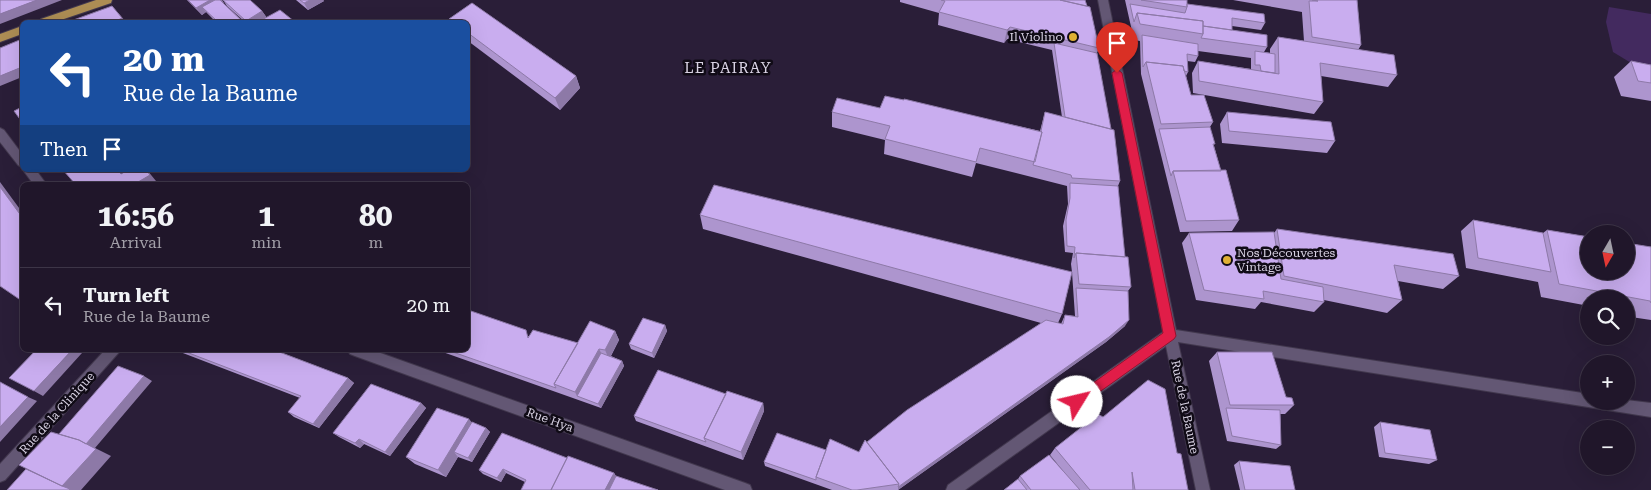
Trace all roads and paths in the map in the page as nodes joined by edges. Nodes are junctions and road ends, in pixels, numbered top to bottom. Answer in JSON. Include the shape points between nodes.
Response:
{"nodes":[{"id":1,"x":107,"y":0,"type":"edge"},
{"id":2,"x":1103,"y":0,"type":"edge"},
{"id":3,"x":50,"y":20,"type":"edge"},
{"id":4,"x":20,"y":31,"type":"edge"},
{"id":5,"x":0,"y":38,"type":"edge"},
{"id":6,"x":0,"y":133,"type":"edge"},
{"id":7,"x":20,"y":159,"type":"edge"},
{"id":8,"x":31,"y":172,"type":"edge"},
{"id":9,"x":39,"y":182,"type":"edge"},
{"id":10,"x":1170,"y":336,"type":"junction"},
{"id":11,"x":112,"y":352,"type":"edge"},
{"id":12,"x":361,"y":352,"type":"edge"},
{"id":13,"x":1580,"y":400,"type":"edge"},
{"id":14,"x":1635,"y":408,"type":"edge"},
{"id":15,"x":1651,"y":410,"type":"edge"},
{"id":16,"x":0,"y":475,"type":"edge"},
{"id":17,"x":745,"y":490,"type":"edge"},
{"id":18,"x":952,"y":490,"type":"edge"},
{"id":19,"x":1203,"y":490,"type":"edge"}],
"edges":[{"from":1,"to":3,"type":"main road"},
{"from":2,"to":10,"type":"street","name":"Rue de la Baume"},
{"from":4,"to":5,"type":"main road"},
{"from":6,"to":7,"type":"street"},
{"from":8,"to":9,"type":"street"},
{"from":10,"to":13,"type":"street"},
{"from":10,"to":18,"type":"street"},
{"from":10,"to":19,"type":"street","name":"Rue de la Baume"},
{"from":11,"to":16,"type":"street","name":"Rue de la Clinique"},
{"from":12,"to":17,"type":"street","name":"Rue Hya"},
{"from":14,"to":15,"type":"street"}]}
